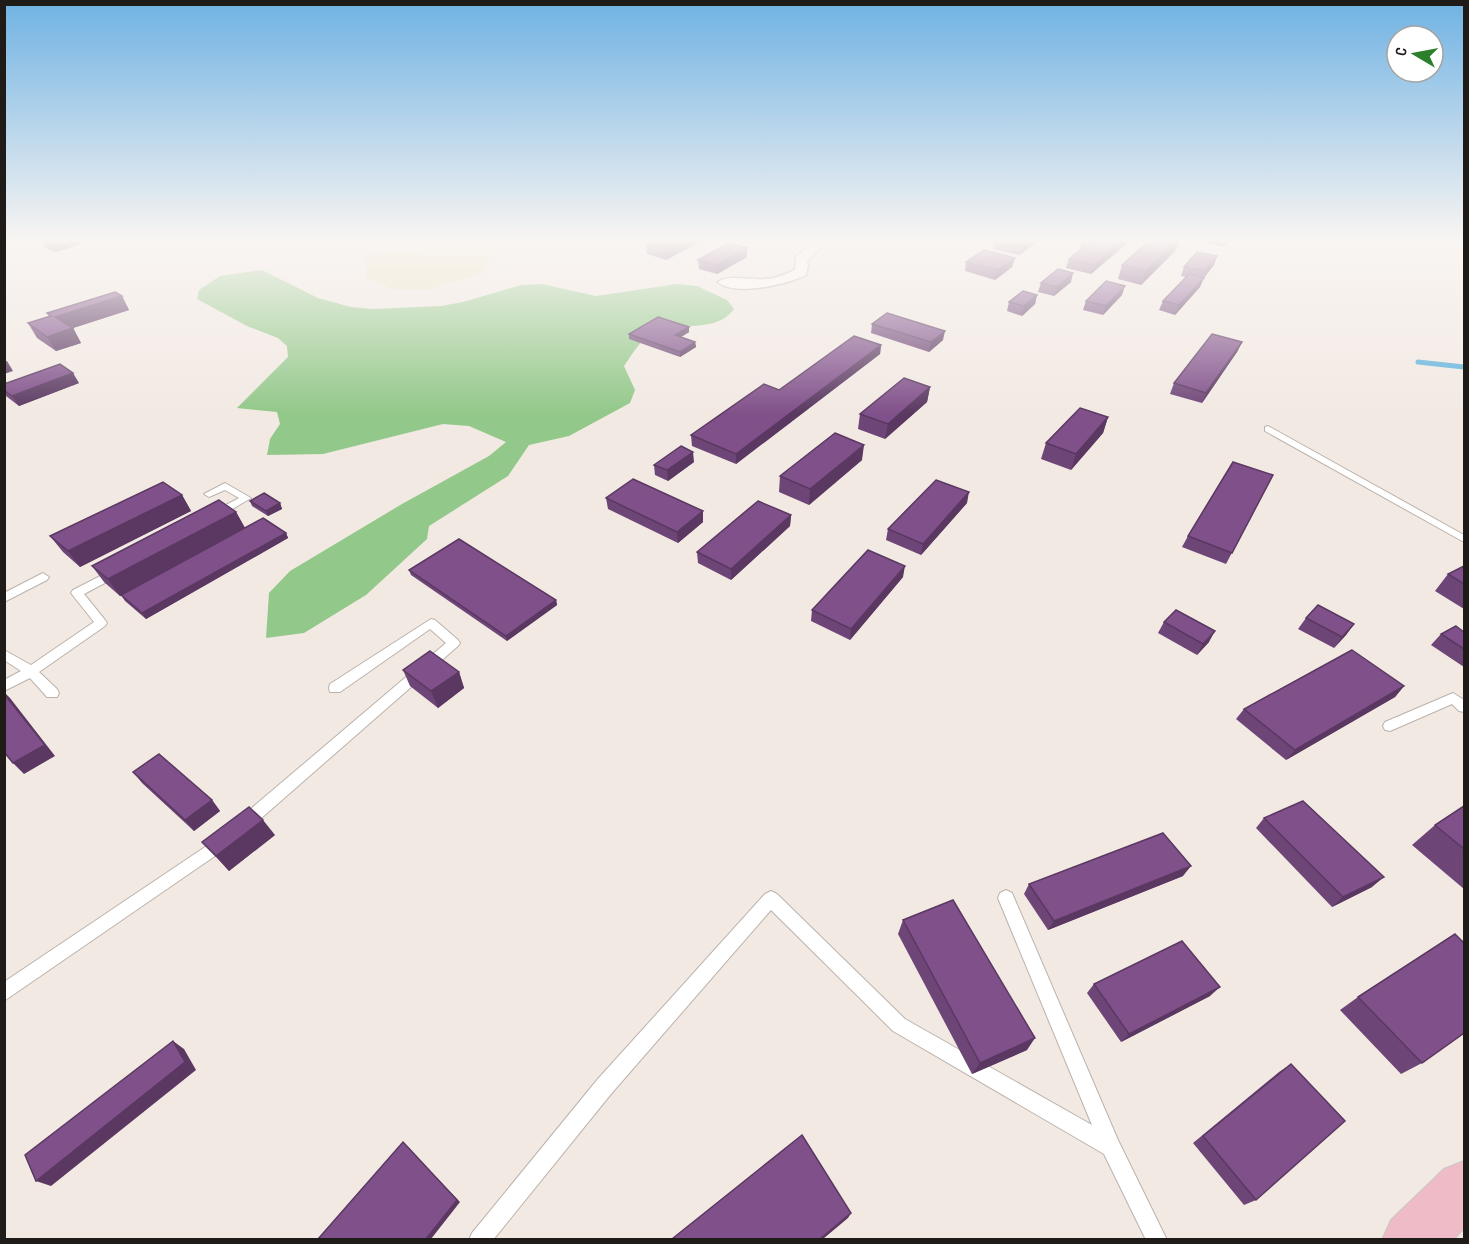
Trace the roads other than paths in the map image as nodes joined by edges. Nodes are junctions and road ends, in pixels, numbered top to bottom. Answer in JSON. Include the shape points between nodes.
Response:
{"nodes":[{"id":1,"x":1268,"y":429,"type":"dead end"},
{"id":2,"x":209,"y":494,"type":"dead end"},
{"id":3,"x":207,"y":520,"type":"edge"},
{"id":4,"x":1464,"y":539,"type":"edge"},
{"id":5,"x":127,"y":565,"type":"edge"},
{"id":6,"x":43,"y":577,"type":"dead end"},
{"id":7,"x":4,"y":598,"type":"edge"},
{"id":8,"x":4,"y":654,"type":"edge"},
{"id":9,"x":31,"y":671,"type":"junction"},
{"id":10,"x":4,"y":686,"type":"edge"},
{"id":11,"x":335,"y":688,"type":"dead end"},
{"id":12,"x":52,"y":693,"type":"dead end"},
{"id":13,"x":1464,"y":707,"type":"edge"},
{"id":14,"x":1390,"y":726,"type":"dead end"},
{"id":15,"x":1006,"y":898,"type":"dead end"},
{"id":16,"x":4,"y":993,"type":"edge"},
{"id":17,"x":1111,"y":1147,"type":"junction"},
{"id":18,"x":1464,"y":1189,"type":"edge"},
{"id":19,"x":479,"y":1239,"type":"edge"},
{"id":20,"x":1157,"y":1239,"type":"edge"},
{"id":21,"x":1411,"y":1239,"type":"edge"}],
"edges":[{"from":1,"to":4,"type":"lane"},
{"from":2,"to":3,"type":"lane","via":[[225,486],[246,498]]},
{"from":5,"to":9,"type":"lane","via":[[77,593],[101,623]]},
{"from":6,"to":7,"type":"lane"},
{"from":8,"to":9,"type":"lane"},
{"from":9,"to":10,"type":"lane"},
{"from":9,"to":12,"type":"lane"},
{"from":11,"to":16,"type":"lane","via":[[431,624],[454,643],[225,840]]},
{"from":13,"to":14,"type":"lane","via":[[1453,698]]},
{"from":15,"to":17,"type":"lane"},
{"from":17,"to":19,"type":"lane","via":[[899,1025],[771,898],[604,1087]]},
{"from":17,"to":20,"type":"lane"},
{"from":18,"to":21,"type":"main road"}]}
